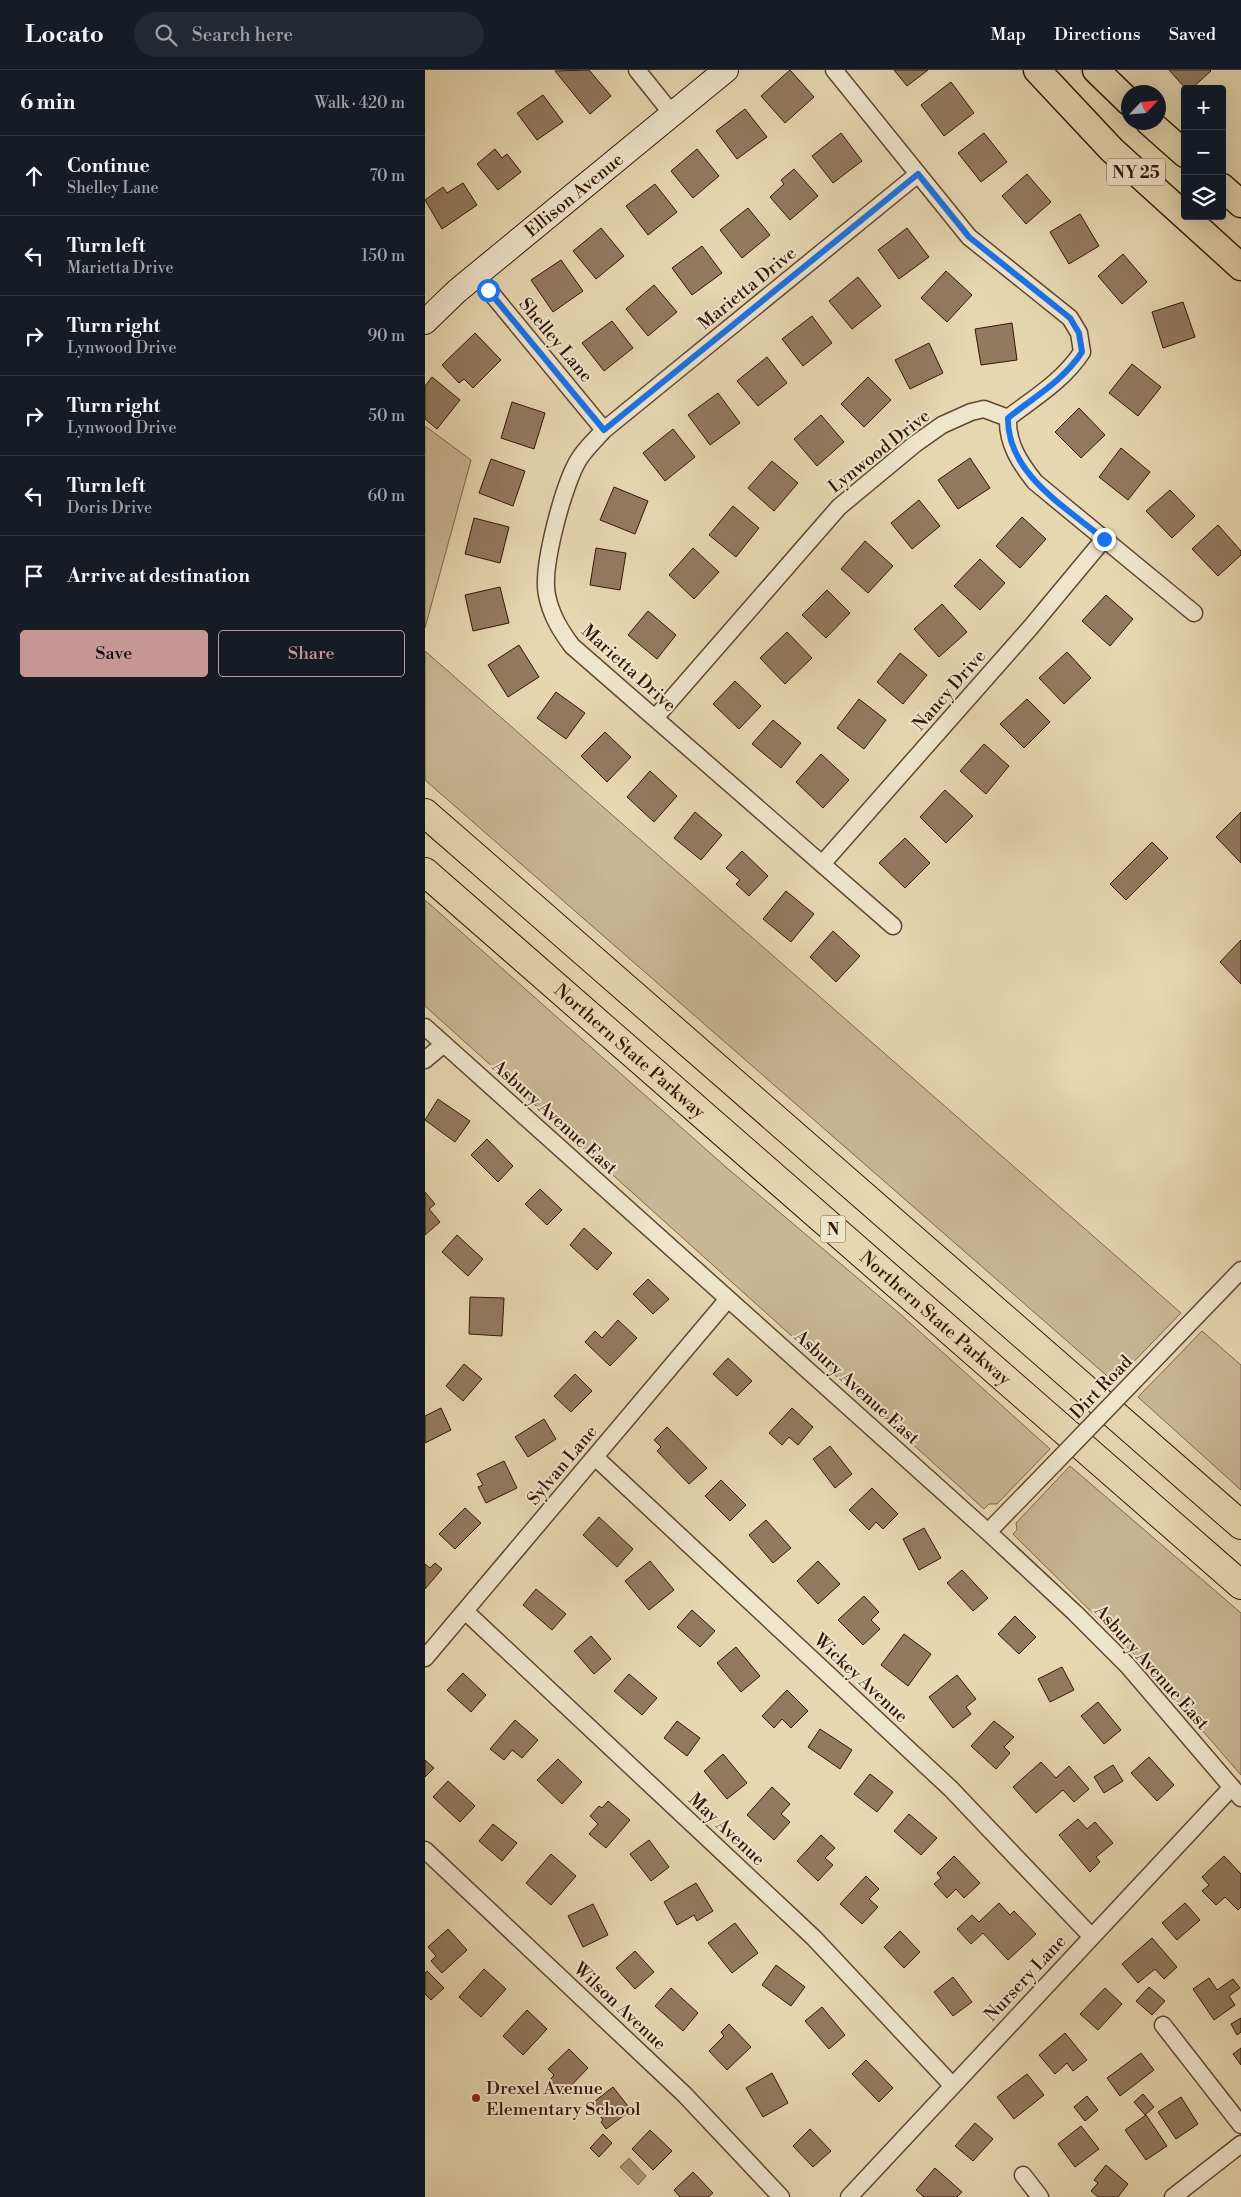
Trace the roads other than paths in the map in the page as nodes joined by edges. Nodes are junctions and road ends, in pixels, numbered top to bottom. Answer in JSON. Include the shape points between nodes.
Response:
{"nodes":[{"id":1,"x":637,"y":70,"type":"edge"},
{"id":2,"x":726,"y":70,"type":"edge"},
{"id":3,"x":834,"y":70,"type":"edge"},
{"id":4,"x":1037,"y":70,"type":"edge"},
{"id":5,"x":1096,"y":70,"type":"edge"},
{"id":6,"x":1121,"y":94,"type":"edge"},
{"id":7,"x":673,"y":114,"type":"junction"},
{"id":8,"x":1158,"y":130,"type":"edge"},
{"id":9,"x":1181,"y":150,"type":"edge"},
{"id":10,"x":918,"y":174,"type":"junction"},
{"id":11,"x":1226,"y":191,"type":"edge"},
{"id":12,"x":1241,"y":204,"type":"edge"},
{"id":13,"x":1241,"y":266,"type":"edge"},
{"id":14,"x":477,"y":276,"type":"junction"},
{"id":15,"x":425,"y":322,"type":"edge"},
{"id":16,"x":1008,"y":418,"type":"junction"},
{"id":17,"x":604,"y":430,"type":"junction"},
{"id":18,"x":1104,"y":539,"type":"junction"},
{"id":19,"x":1194,"y":613,"type":"dead end"},
{"id":20,"x":655,"y":718,"type":"junction"},
{"id":21,"x":425,"y":813,"type":"edge"},
{"id":22,"x":822,"y":864,"type":"junction"},
{"id":23,"x":425,"y":872,"type":"edge"},
{"id":24,"x":893,"y":926,"type":"dead end"},
{"id":25,"x":425,"y":1027,"type":"edge"},
{"id":26,"x":444,"y":1044,"type":"junction"},
{"id":27,"x":425,"y":1060,"type":"edge"},
{"id":28,"x":1241,"y":1270,"type":"edge"},
{"id":29,"x":728,"y":1298,"type":"junction"},
{"id":30,"x":595,"y":1457,"type":"junction"},
{"id":31,"x":1241,"y":1525,"type":"edge"},
{"id":32,"x":988,"y":1532,"type":"junction"},
{"id":33,"x":1241,"y":1585,"type":"edge"},
{"id":34,"x":465,"y":1611,"type":"junction"},
{"id":35,"x":426,"y":1654,"type":"edge"},
{"id":36,"x":1237,"y":1792,"type":"edge"},
{"id":37,"x":425,"y":1850,"type":"edge"},
{"id":38,"x":1091,"y":1936,"type":"junction"},
{"id":39,"x":1163,"y":2025,"type":"dead end"},
{"id":40,"x":952,"y":2085,"type":"junction"},
{"id":41,"x":1241,"y":2125,"type":"edge"},
{"id":42,"x":1241,"y":2144,"type":"edge"},
{"id":43,"x":1023,"y":2175,"type":"dead end"},
{"id":44,"x":781,"y":2197,"type":"edge"},
{"id":45,"x":849,"y":2197,"type":"edge"},
{"id":46,"x":1040,"y":2197,"type":"edge"},
{"id":47,"x":1173,"y":2197,"type":"edge"}],
"edges":[{"from":1,"to":7,"type":"street"},
{"from":2,"to":7,"type":"street","name":"Ellison Avenue"},
{"from":3,"to":10,"type":"street"},
{"from":4,"to":13,"type":"main road","number":"NY 25","via":[[1112,150]]},
{"from":5,"to":6,"type":"main road"},
{"from":7,"to":14,"type":"street","name":"Ellison Avenue"},
{"from":8,"to":9,"type":"main road","number":"NY 25"},
{"from":10,"to":16,"type":"street","via":[[969,237],[1070,318],[1079,333],[1082,352],[1072,367],[1045,392]]},
{"from":10,"to":17,"type":"street","name":"Marietta Drive"},
{"from":11,"to":12,"type":"main road"},
{"from":14,"to":15,"type":"street","name":"Ellison Avenue"},
{"from":14,"to":17,"type":"street","name":"Shelley Lane"},
{"from":16,"to":18,"type":"street","via":[[1009,440],[1035,482]]},
{"from":16,"to":20,"type":"street","name":"Lynwood Drive","via":[[984,410],[971,412],[943,425],[915,444],[839,508]]},
{"from":17,"to":20,"type":"street","name":"Marietta Drive","via":[[580,457],[571,473],[548,557],[546,593],[551,613],[572,646]]},
{"from":18,"to":19,"type":"street"},
{"from":18,"to":22,"type":"street","name":"Nancy Drive"},
{"from":20,"to":22,"type":"street","name":"Marietta Drive"},
{"from":21,"to":31,"type":"highway"},
{"from":22,"to":24,"type":"street","name":"Marietta Drive"},
{"from":23,"to":33,"type":"highway","name":"Northern State Parkway","number":"N"},
{"from":25,"to":26,"type":"street","name":"Asbury Avenue East"},
{"from":26,"to":27,"type":"street"},
{"from":26,"to":29,"type":"street","name":"Asbury Avenue East"},
{"from":28,"to":32,"type":"street","name":"Dirt Road","bridge":true},
{"from":29,"to":30,"type":"street","name":"Sylvan Lane"},
{"from":29,"to":32,"type":"street","name":"Asbury Avenue East"},
{"from":30,"to":34,"type":"street","name":"Sylvan Lane"},
{"from":30,"to":38,"type":"street","name":"Wickey Avenue","via":[[951,1789]]},
{"from":32,"to":36,"type":"street","name":"Asbury Avenue East","via":[[1128,1666]]},
{"from":34,"to":35,"type":"street","name":"Sylvan Lane"},
{"from":34,"to":40,"type":"street","name":"May Avenue","via":[[814,1938]]},
{"from":36,"to":38,"type":"street","name":"Nursery Lane"},
{"from":37,"to":44,"type":"street","name":"Wilson Avenue","via":[[684,2094]]},
{"from":38,"to":40,"type":"street","name":"Nursery Lane"},
{"from":39,"to":41,"type":"street"},
{"from":40,"to":45,"type":"street","name":"Nursery Lane"},
{"from":42,"to":47,"type":"street"},
{"from":43,"to":46,"type":"street"}]}
